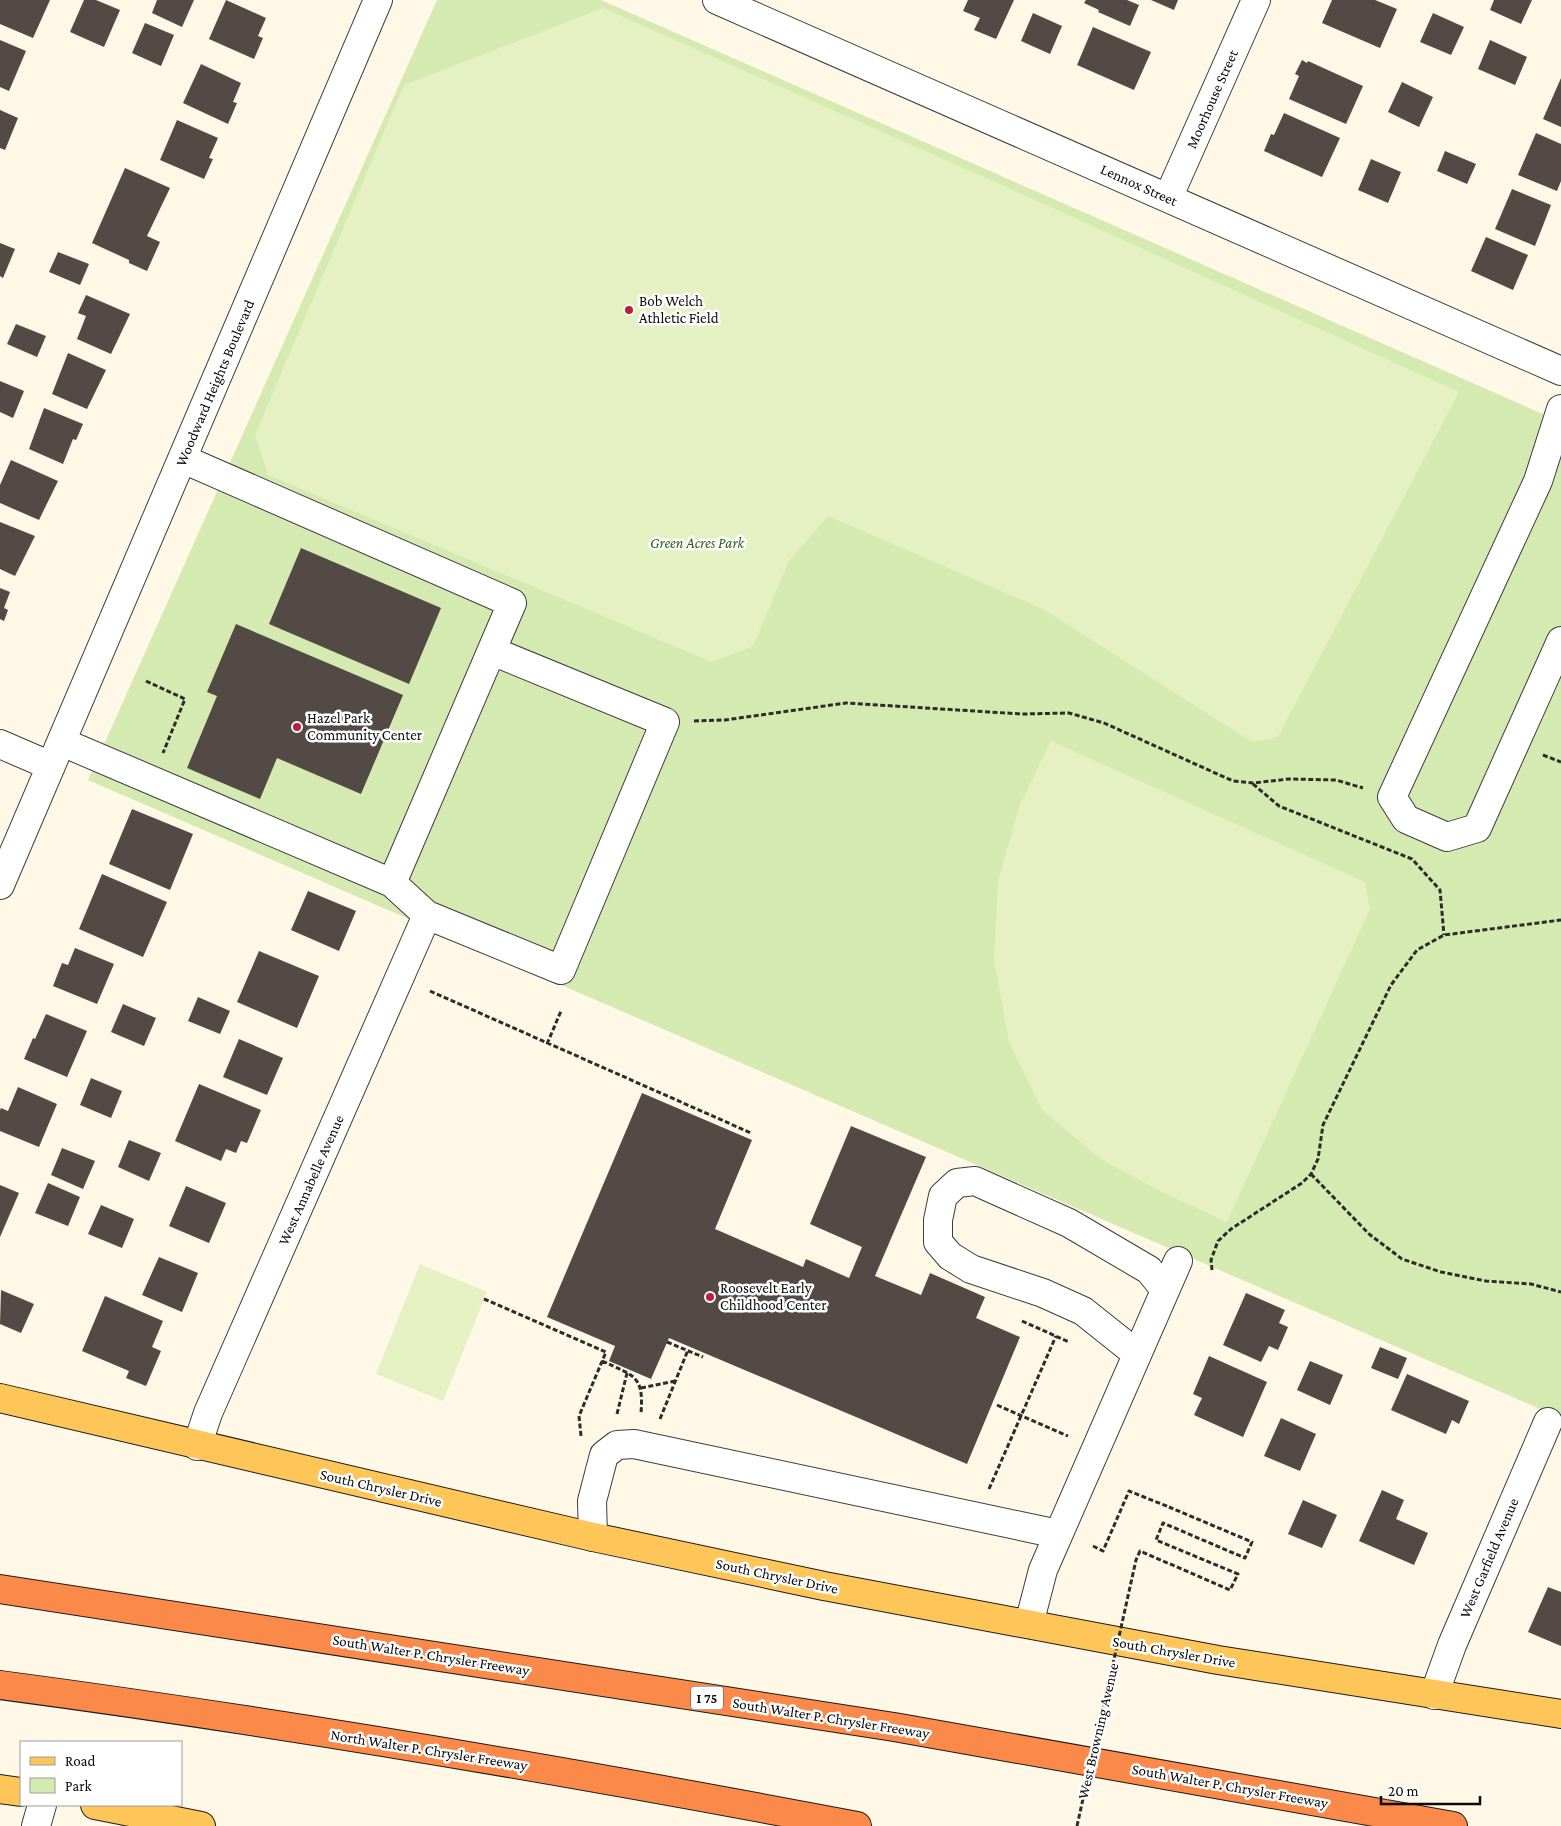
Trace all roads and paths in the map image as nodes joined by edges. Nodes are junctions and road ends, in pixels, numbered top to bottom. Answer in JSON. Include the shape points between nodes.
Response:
{"nodes":[{"id":1,"x":717,"y":0,"type":"edge"},
{"id":2,"x":1256,"y":0,"type":"edge"},
{"id":3,"x":376,"y":1,"type":"edge"},
{"id":4,"x":1168,"y":198,"type":"junction"},
{"id":5,"x":1561,"y":371,"type":"edge"},
{"id":6,"x":1561,"y":409,"type":"edge"},
{"id":7,"x":183,"y":459,"type":"junction"},
{"id":8,"x":1561,"y":641,"type":"edge"},
{"id":9,"x":492,"y":650,"type":"junction"},
{"id":10,"x":146,"y":681,"type":"dead end"},
{"id":11,"x":665,"y":722,"type":"junction"},
{"id":12,"x":0,"y":744,"type":"edge"},
{"id":13,"x":57,"y":754,"type":"junction"},
{"id":14,"x":160,"y":761,"type":"dead end"},
{"id":15,"x":1253,"y":783,"type":"junction"},
{"id":16,"x":1392,"y":797,"type":"junction"},
{"id":17,"x":392,"y":883,"type":"junction"},
{"id":18,"x":0,"y":885,"type":"edge"},
{"id":19,"x":427,"y":915,"type":"junction"},
{"id":20,"x":1561,"y":920,"type":"edge"},
{"id":21,"x":1444,"y":935,"type":"junction"},
{"id":22,"x":430,"y":992,"type":"dead end"},
{"id":23,"x":561,"y":1011,"type":"dead end"},
{"id":24,"x":547,"y":1044,"type":"junction"},
{"id":25,"x":751,"y":1133,"type":"dead end"},
{"id":26,"x":1311,"y":1174,"type":"junction"},
{"id":27,"x":1178,"y":1261,"type":"dead end"},
{"id":28,"x":1212,"y":1270,"type":"dead end"},
{"id":29,"x":1165,"y":1290,"type":"junction"},
{"id":30,"x":1561,"y":1292,"type":"edge"},
{"id":31,"x":484,"y":1299,"type":"dead end"},
{"id":32,"x":1021,"y":1320,"type":"dead end"},
{"id":33,"x":1056,"y":1336,"type":"junction"},
{"id":34,"x":667,"y":1342,"type":"dead end"},
{"id":35,"x":1072,"y":1343,"type":"dead end"},
{"id":36,"x":688,"y":1350,"type":"junction"},
{"id":37,"x":1137,"y":1354,"type":"junction"},
{"id":38,"x":702,"y":1357,"type":"dead end"},
{"id":39,"x":602,"y":1362,"type":"junction"},
{"id":40,"x":627,"y":1373,"type":"junction"},
{"id":41,"x":675,"y":1381,"type":"junction"},
{"id":42,"x":641,"y":1388,"type":"junction"},
{"id":43,"x":0,"y":1398,"type":"edge"},
{"id":44,"x":997,"y":1405,"type":"dead end"},
{"id":45,"x":1021,"y":1415,"type":"junction"},
{"id":46,"x":625,"y":1417,"type":"dead end"},
{"id":47,"x":640,"y":1421,"type":"dead end"},
{"id":48,"x":1548,"y":1422,"type":"dead end"},
{"id":49,"x":658,"y":1424,"type":"dead end"},
{"id":50,"x":581,"y":1443,"type":"dead end"},
{"id":51,"x":1066,"y":1444,"type":"dead end"},
{"id":52,"x":197,"y":1446,"type":"junction"},
{"id":53,"x":997,"y":1494,"type":"dead end"},
{"id":54,"x":1058,"y":1534,"type":"junction"},
{"id":55,"x":593,"y":1536,"type":"junction"},
{"id":56,"x":1093,"y":1546,"type":"dead end"},
{"id":57,"x":0,"y":1589,"type":"edge"},
{"id":58,"x":1029,"y":1624,"type":"junction"},
{"id":59,"x":0,"y":1685,"type":"edge"},
{"id":60,"x":1434,"y":1695,"type":"junction"},
{"id":61,"x":1561,"y":1714,"type":"edge"},
{"id":62,"x":0,"y":1789,"type":"edge"},
{"id":63,"x":20,"y":1792,"type":"edge"},
{"id":64,"x":42,"y":1806,"type":"edge"},
{"id":65,"x":100,"y":1806,"type":"edge"},
{"id":66,"x":36,"y":1826,"type":"edge"},
{"id":67,"x":201,"y":1826,"type":"edge"},
{"id":68,"x":857,"y":1826,"type":"edge"},
{"id":69,"x":1077,"y":1826,"type":"edge"},
{"id":70,"x":1453,"y":1826,"type":"edge"}],
"edges":[{"from":1,"to":4,"type":"street","name":"Lennox Street"},
{"from":2,"to":4,"type":"street","name":"Moorhouse Street"},
{"from":3,"to":7,"type":"street","name":"Woodward Heights Boulevard"},
{"from":4,"to":5,"type":"street","name":"Lennox Street"},
{"from":6,"to":16,"type":"street","via":[[1538,481]]},
{"from":7,"to":9,"type":"street","via":[[512,603]]},
{"from":7,"to":13,"type":"street","name":"Woodward Heights Boulevard"},
{"from":8,"to":16,"type":"street","via":[[1477,828],[1448,837],[1406,819]]},
{"from":9,"to":11,"type":"street"},
{"from":9,"to":17,"type":"street"},
{"from":10,"to":14,"type":"path","via":[[185,699]]},
{"from":11,"to":15,"type":"path","via":[[725,720],[846,703],[1022,714],[1069,713],[1104,723],[1233,781]]},
{"from":11,"to":19,"type":"street","via":[[561,970]]},
{"from":12,"to":13,"type":"street"},
{"from":13,"to":17,"type":"street"},
{"from":13,"to":18,"type":"street","name":"Woodward Heights Boulevard"},
{"from":15,"to":16,"type":"path","via":[[1290,779],[1336,780]]},
{"from":15,"to":21,"type":"path","via":[[1279,806],[1412,859],[1440,890]]},
{"from":17,"to":19,"type":"street"},
{"from":19,"to":52,"type":"street","name":"West Annabelle Avenue","via":[[208,1413]]},
{"from":20,"to":21,"type":"path"},
{"from":21,"to":26,"type":"path","via":[[1417,950],[1391,985],[1323,1126],[1318,1159]]},
{"from":22,"to":24,"type":"path"},
{"from":23,"to":24,"type":"path"},
{"from":24,"to":25,"type":"path"},
{"from":26,"to":28,"type":"path","via":[[1224,1235],[1218,1241],[1211,1260]]},
{"from":26,"to":30,"type":"path","via":[[1369,1234],[1402,1260],[1441,1272],[1486,1281],[1531,1284]]},
{"from":27,"to":29,"type":"street"},
{"from":29,"to":37,"type":"street"},
{"from":29,"to":37,"type":"street","via":[[1149,1270],[1069,1223],[975,1180],[957,1183],[943,1196],[938,1242],[950,1256],[971,1269],[1043,1293],[1083,1311]]},
{"from":31,"to":39,"type":"path","via":[[606,1352]]},
{"from":32,"to":33,"type":"path"},
{"from":33,"to":35,"type":"path"},
{"from":33,"to":45,"type":"path"},
{"from":34,"to":36,"type":"path"},
{"from":36,"to":38,"type":"path"},
{"from":36,"to":41,"type":"path"},
{"from":37,"to":54,"type":"street"},
{"from":39,"to":40,"type":"path"},
{"from":39,"to":50,"type":"path","via":[[579,1416]]},
{"from":40,"to":42,"type":"path","via":[[635,1376]]},
{"from":40,"to":46,"type":"path","via":[[617,1415]]},
{"from":41,"to":42,"type":"path"},
{"from":41,"to":49,"type":"path"},
{"from":42,"to":47,"type":"path"},
{"from":43,"to":52,"type":"main road","name":"South Chrysler Drive"},
{"from":44,"to":45,"type":"path"},
{"from":45,"to":51,"type":"path","via":[[1069,1436]]},
{"from":45,"to":53,"type":"path","via":[[988,1492]]},
{"from":48,"to":60,"type":"street","name":"West Garfield Avenue","via":[[1452,1645]]},
{"from":52,"to":55,"type":"main road","name":"South Chrysler Drive"},
{"from":54,"to":55,"type":"street","via":[[634,1444],[617,1445],[604,1455],[592,1501]]},
{"from":54,"to":58,"type":"street","via":[[1042,1570]]},
{"from":55,"to":58,"type":"main road","name":"South Chrysler Drive","via":[[824,1586]]},
{"from":56,"to":69,"type":"path","name":"West Browning Avenue","bridge":true,"via":[[1102,1551],[1129,1491],[1252,1542],[1245,1558],[1163,1523],[1156,1540],[1238,1574],[1230,1590],[1140,1551]]},
{"from":57,"to":70,"type":"highway","name":"South Walter P. Chrysler Freeway","number":"I 75","via":[[894,1727]]},
{"from":58,"to":60,"type":"main road","name":"South Chrysler Drive","via":[[1218,1660]]},
{"from":59,"to":68,"type":"highway","name":"North Walter P. Chrysler Freeway","via":[[171,1708],[677,1792]]},
{"from":60,"to":61,"type":"main road","name":"South Chrysler Drive"},
{"from":62,"to":63,"type":"main road"},
{"from":64,"to":66,"type":"street"},
{"from":65,"to":67,"type":"main road"}]}
